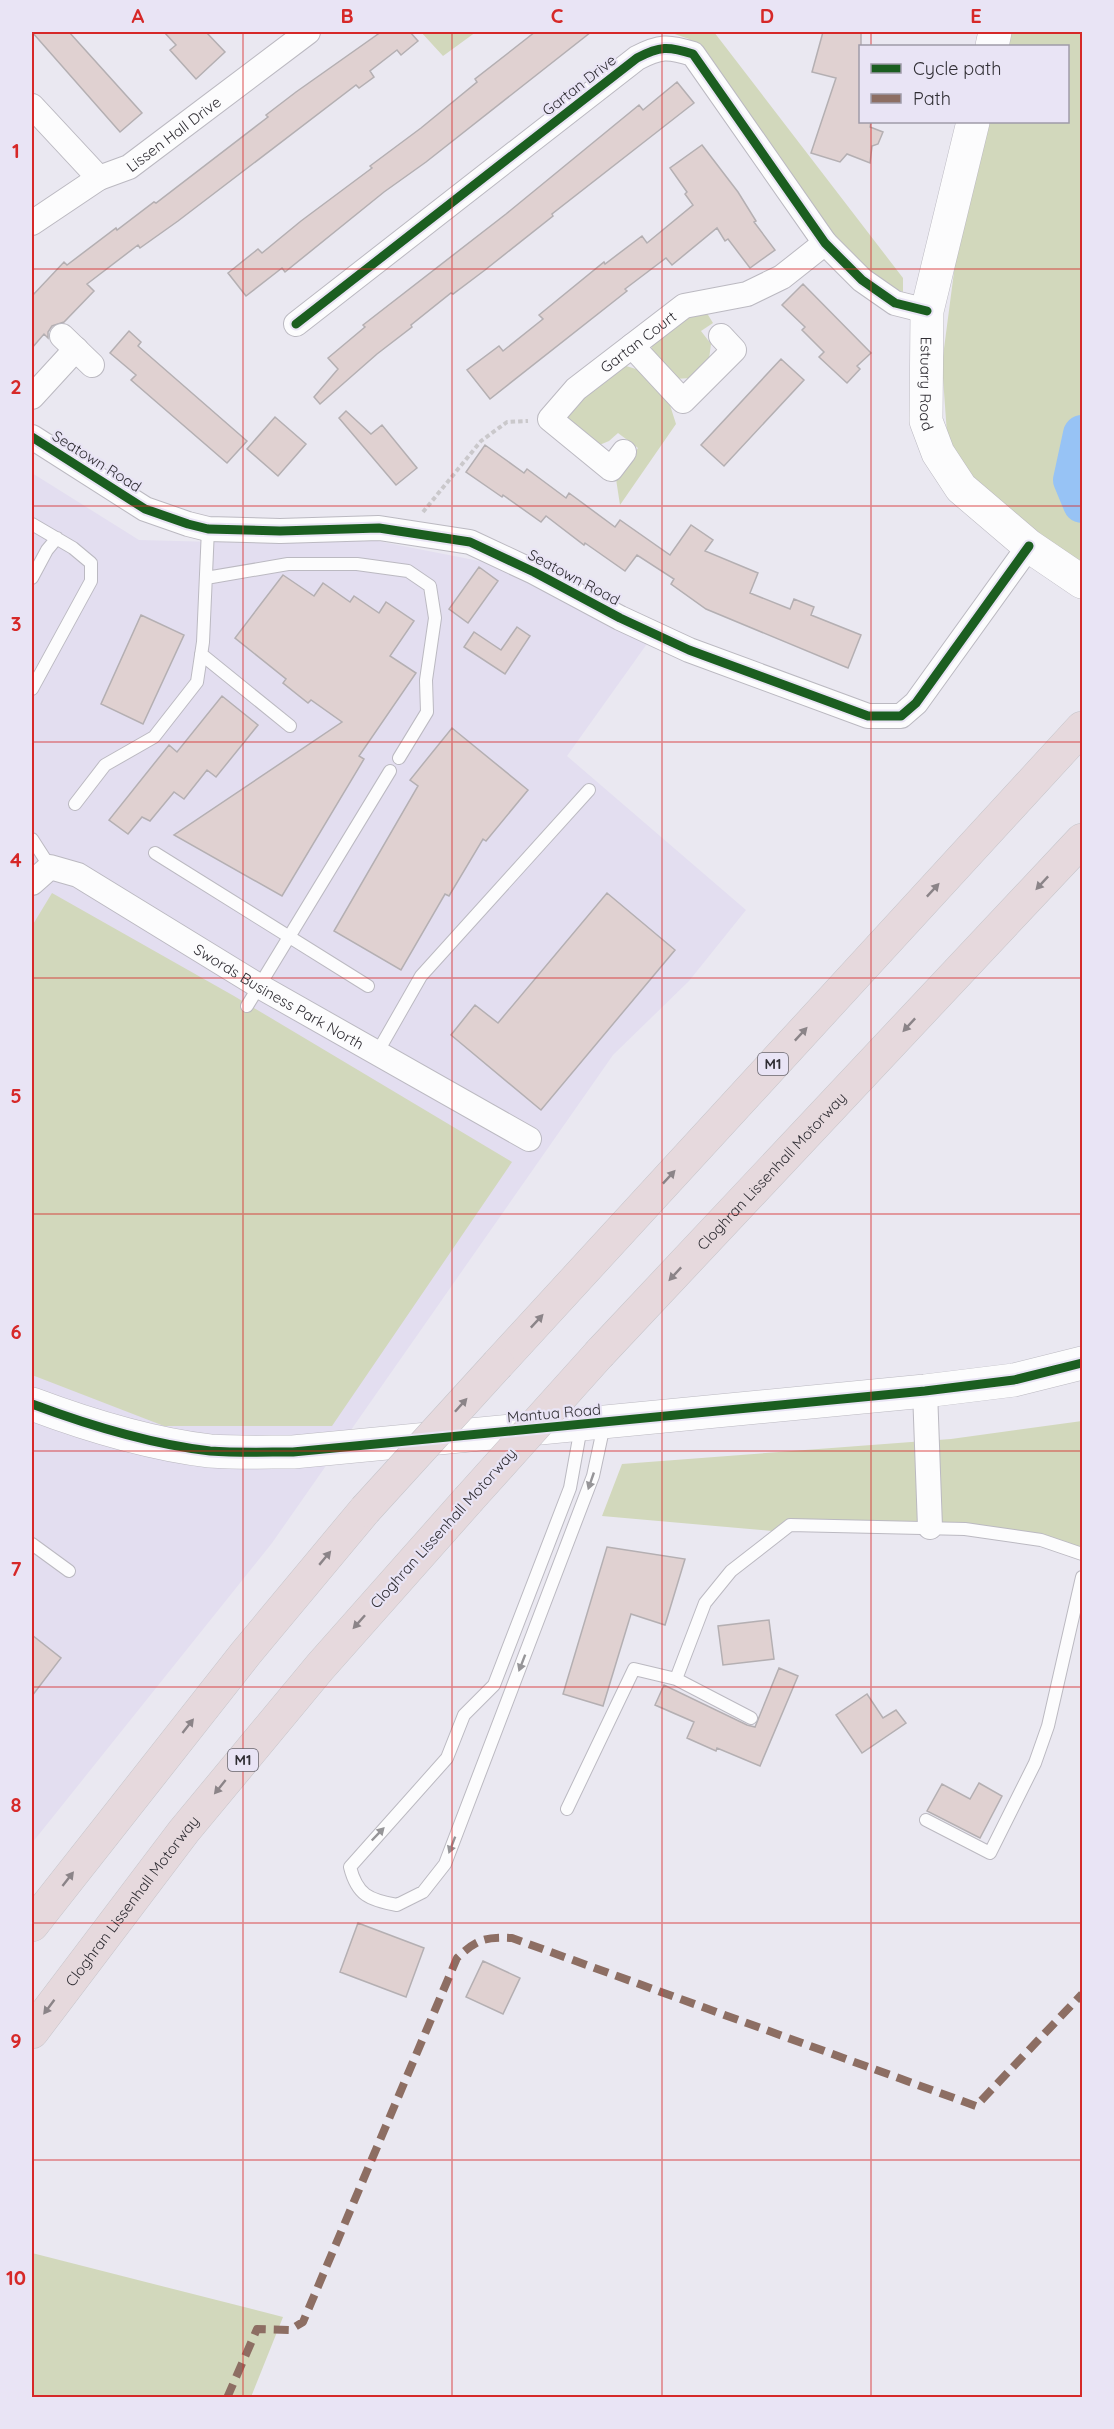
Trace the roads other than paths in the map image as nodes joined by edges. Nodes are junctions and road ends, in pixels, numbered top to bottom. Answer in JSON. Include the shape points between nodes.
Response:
{"nodes":[{"id":1,"x":294,"y":36,"type":"edge"},
{"id":2,"x":32,"y":106,"type":"edge"},
{"id":3,"x":973,"y":123,"type":"edge"},
{"id":4,"x":99,"y":178,"type":"junction"},
{"id":5,"x":32,"y":223,"type":"edge"},
{"id":6,"x":825,"y":243,"type":"junction"},
{"id":7,"x":927,"y":311,"type":"junction"},
{"id":8,"x":296,"y":324,"type":"dead end"},
{"id":9,"x":721,"y":336,"type":"dead end"},
{"id":10,"x":632,"y":346,"type":"junction"},
{"id":11,"x":77,"y":350,"type":"dead end"},
{"id":12,"x":32,"y":397,"type":"edge"},
{"id":13,"x":32,"y":437,"type":"edge"},
{"id":14,"x":624,"y":452,"type":"dead end"},
{"id":15,"x":32,"y":524,"type":"edge"},
{"id":16,"x":208,"y":528,"type":"junction"},
{"id":17,"x":57,"y":538,"type":"junction"},
{"id":18,"x":1029,"y":546,"type":"junction"},
{"id":19,"x":32,"y":578,"type":"edge"},
{"id":20,"x":206,"y":578,"type":"junction"},
{"id":21,"x":1083,"y":582,"type":"edge"},
{"id":22,"x":201,"y":654,"type":"junction"},
{"id":23,"x":32,"y":689,"type":"edge"},
{"id":24,"x":290,"y":726,"type":"dead end"},
{"id":25,"x":1083,"y":728,"type":"edge"},
{"id":26,"x":399,"y":758,"type":"dead end"},
{"id":27,"x":390,"y":771,"type":"dead end"},
{"id":28,"x":589,"y":790,"type":"dead end"},
{"id":29,"x":75,"y":804,"type":"dead end"},
{"id":30,"x":32,"y":839,"type":"edge"},
{"id":31,"x":1083,"y":840,"type":"edge"},
{"id":32,"x":155,"y":853,"type":"dead end"},
{"id":33,"x":50,"y":867,"type":"junction"},
{"id":34,"x":32,"y":883,"type":"edge"},
{"id":35,"x":290,"y":937,"type":"junction"},
{"id":36,"x":368,"y":986,"type":"dead end"},
{"id":37,"x":253,"y":996,"type":"junction"},
{"id":38,"x":377,"y":1053,"type":"junction"},
{"id":39,"x":529,"y":1139,"type":"dead end"},
{"id":40,"x":1083,"y":1363,"type":"edge"},
{"id":41,"x":925,"y":1391,"type":"junction"},
{"id":42,"x":32,"y":1404,"type":"edge"},
{"id":43,"x":593,"y":1425,"type":"junction"},
{"id":44,"x":930,"y":1527,"type":"junction"},
{"id":45,"x":32,"y":1545,"type":"edge"},
{"id":46,"x":1083,"y":1554,"type":"edge"},
{"id":47,"x":69,"y":1571,"type":"dead end"},
{"id":48,"x":1083,"y":1577,"type":"edge"},
{"id":49,"x":676,"y":1679,"type":"junction"},
{"id":50,"x":751,"y":1718,"type":"dead end"},
{"id":51,"x":567,"y":1809,"type":"dead end"},
{"id":52,"x":926,"y":1820,"type":"dead end"},
{"id":53,"x":32,"y":1925,"type":"edge"},
{"id":54,"x":32,"y":2032,"type":"edge"}],
"edges":[{"from":1,"to":4,"type":"street","name":"Lissen Hall Drive","via":[[129,167]]},
{"from":2,"to":4,"type":"street"},
{"from":3,"to":7,"type":"street","name":"Estuary Road"},
{"from":4,"to":5,"type":"street","name":"Lissen Hall Drive"},
{"from":6,"to":7,"type":"street","name":"Gartan Drive","via":[[862,280],[896,303]]},
{"from":6,"to":8,"type":"street","name":"Gartan Drive","via":[[693,54],[658,48],[637,58]]},
{"from":6,"to":10,"type":"street","name":"Gartan Court","via":[[782,277],[747,294],[684,306]]},
{"from":7,"to":18,"type":"street","name":"Estuary Road","via":[[926,421],[938,453],[961,488]]},
{"from":9,"to":10,"type":"street","via":[[734,350],[683,401]]},
{"from":10,"to":14,"type":"street","name":"Gartan Court","via":[[576,389],[550,419],[611,469]]},
{"from":11,"to":12,"type":"street"},
{"from":13,"to":16,"type":"street","name":"Seatown Road","via":[[145,508]]},
{"from":15,"to":17,"type":"lane"},
{"from":16,"to":18,"type":"street","name":"Seatown Road","via":[[379,528],[470,542],[689,650],[868,716],[901,716],[916,703]]},
{"from":16,"to":20,"type":"lane"},
{"from":17,"to":19,"type":"lane"},
{"from":17,"to":23,"type":"lane","via":[[91,563],[91,581]]},
{"from":18,"to":21,"type":"street","name":"Estuary Road"},
{"from":20,"to":22,"type":"lane"},
{"from":20,"to":26,"type":"lane","via":[[288,564],[357,564],[408,571],[430,586],[435,618],[426,680],[428,712]]},
{"from":22,"to":24,"type":"lane"},
{"from":22,"to":29,"type":"lane","via":[[197,682],[154,737],[105,765]]},
{"from":53,"to":25,"type":"highway","number":"M1","one_way":true,"bridge":true,"via":[[246,1653],[365,1510]]},
{"from":27,"to":35,"type":"lane"},
{"from":28,"to":38,"type":"lane","via":[[421,976]]},
{"from":30,"to":33,"type":"lane"},
{"from":31,"to":54,"type":"highway","name":"Cloghran Lissenhall Motorway","number":"M1","one_way":true,"bridge":true,"via":[[600,1353],[320,1667],[184,1831]]},
{"from":32,"to":35,"type":"lane"},
{"from":33,"to":34,"type":"street"},
{"from":33,"to":37,"type":"street","name":"Swords Business Park North","via":[[78,875]]},
{"from":35,"to":36,"type":"lane"},
{"from":35,"to":37,"type":"lane"},
{"from":37,"to":38,"type":"street","name":"Swords Business Park North"},
{"from":38,"to":39,"type":"street","name":"Swords Business Park North"},
{"from":40,"to":41,"type":"street","name":"Mantua Road","via":[[1014,1380]]},
{"from":41,"to":43,"type":"street","name":"Mantua Road"},
{"from":41,"to":44,"type":"street"},
{"from":42,"to":43,"type":"street","name":"Mantua Road","via":[[144,1438],[210,1450],[293,1452]]},
{"from":43,"to":43,"type":"lane","one_way":true,"via":[[593,1476],[445,1864],[423,1892],[397,1905],[364,1896],[354,1883],[350,1867],[447,1758],[464,1715],[494,1685]]},
{"from":44,"to":46,"type":"lane","via":[[1041,1540]]},
{"from":44,"to":49,"type":"lane","via":[[790,1526],[731,1571],[705,1603]]},
{"from":45,"to":47,"type":"lane"},
{"from":48,"to":52,"type":"lane","via":[[1048,1726],[1035,1762],[990,1853]]},
{"from":49,"to":50,"type":"lane"},
{"from":49,"to":51,"type":"lane","via":[[634,1669]]}]}
